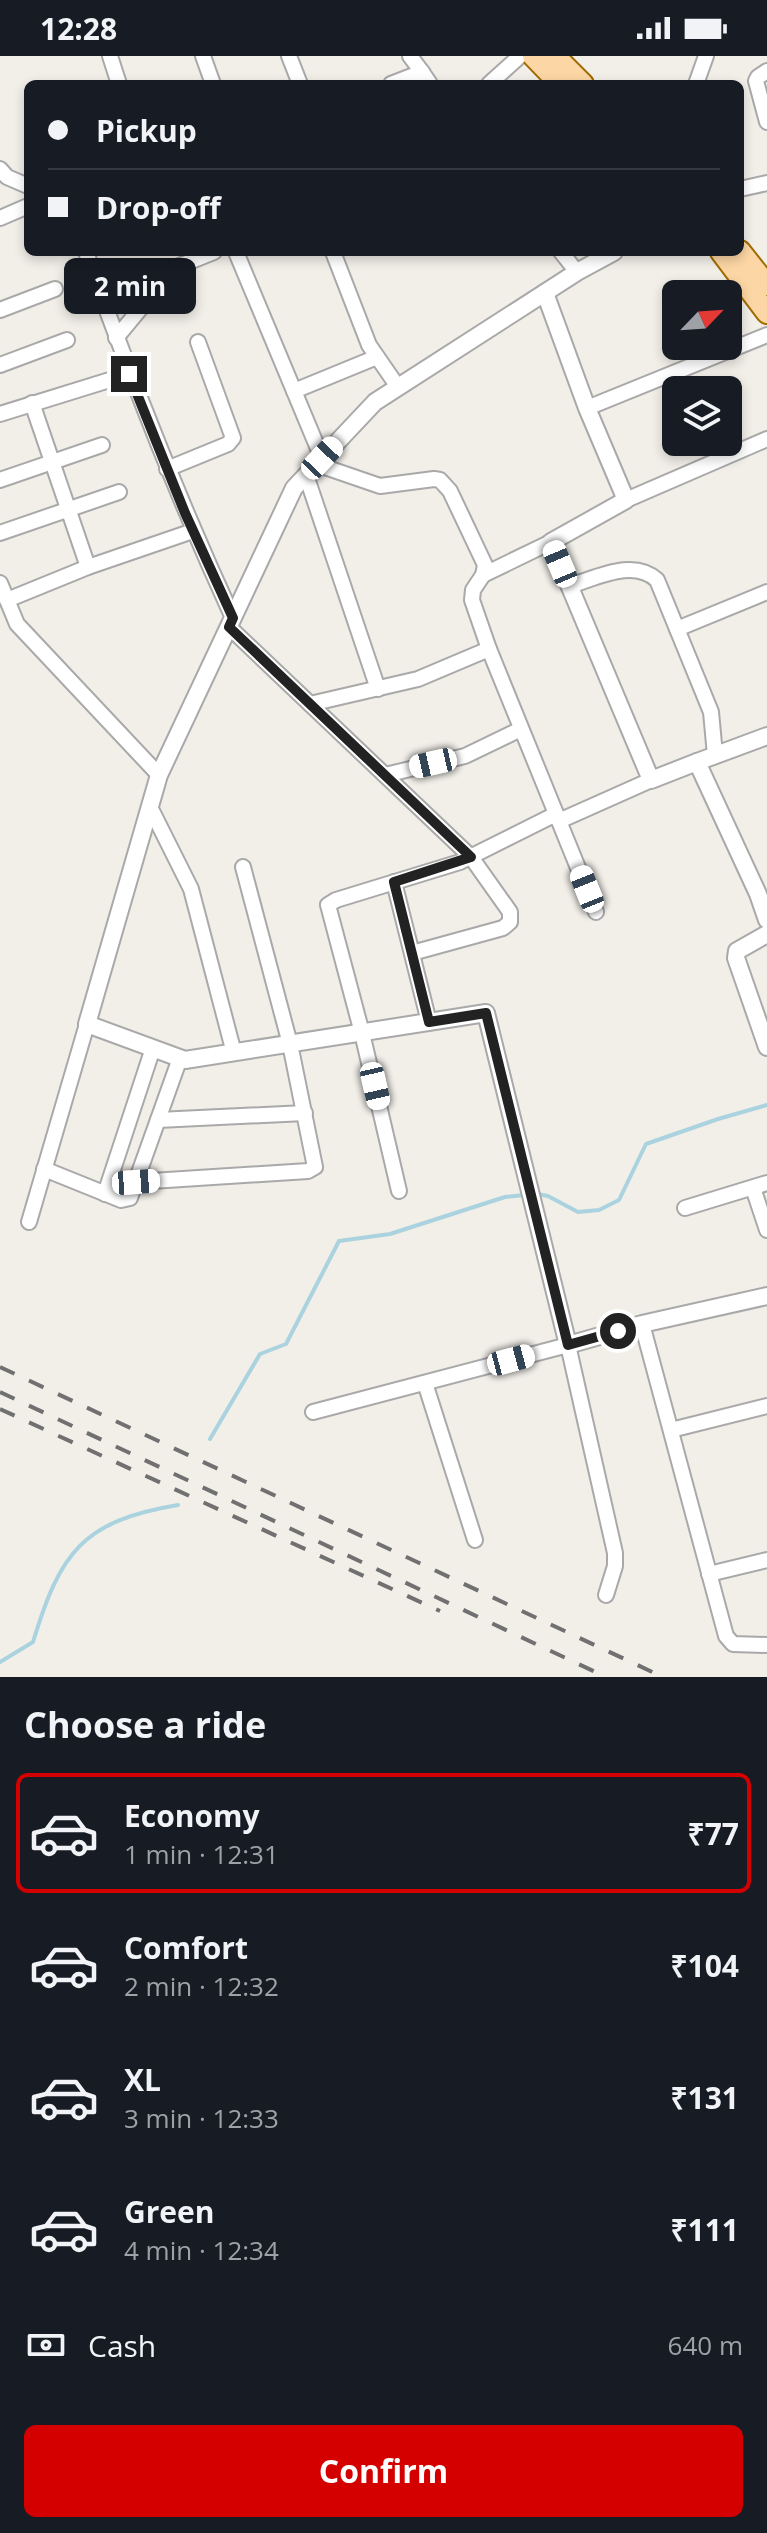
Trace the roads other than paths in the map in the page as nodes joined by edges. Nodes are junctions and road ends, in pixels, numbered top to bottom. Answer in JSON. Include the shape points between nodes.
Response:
{"nodes":[{"id":1,"x":110,"y":56,"type":"edge"},
{"id":2,"x":203,"y":56,"type":"edge"},
{"id":3,"x":289,"y":56,"type":"edge"},
{"id":4,"x":410,"y":56,"type":"edge"},
{"id":5,"x":520,"y":56,"type":"edge"},
{"id":6,"x":533,"y":56,"type":"edge"},
{"id":7,"x":555,"y":56,"type":"edge"},
{"id":8,"x":706,"y":56,"type":"edge"},
{"id":9,"x":767,"y":71,"type":"edge"},
{"id":10,"x":426,"y":78,"type":"edge"},
{"id":11,"x":118,"y":80,"type":"edge"},
{"id":12,"x":212,"y":80,"type":"edge"},
{"id":13,"x":298,"y":80,"type":"edge"},
{"id":14,"x":493,"y":80,"type":"edge"},
{"id":15,"x":556,"y":80,"type":"edge"},
{"id":16,"x":579,"y":80,"type":"edge"},
{"id":17,"x":697,"y":80,"type":"edge"},
{"id":18,"x":767,"y":122,"type":"edge"},
{"id":19,"x":0,"y":169,"type":"edge"},
{"id":20,"x":767,"y":183,"type":"edge"},
{"id":21,"x":24,"y":184,"type":"edge"},
{"id":22,"x":744,"y":188,"type":"edge"},
{"id":23,"x":24,"y":208,"type":"edge"},
{"id":24,"x":0,"y":218,"type":"edge"},
{"id":25,"x":87,"y":256,"type":"edge"},
{"id":26,"x":204,"y":256,"type":"edge"},
{"id":27,"x":238,"y":256,"type":"edge"},
{"id":28,"x":335,"y":256,"type":"edge"},
{"id":29,"x":564,"y":256,"type":"edge"},
{"id":30,"x":607,"y":256,"type":"edge"},
{"id":31,"x":724,"y":256,"type":"edge"},
{"id":32,"x":744,"y":256,"type":"edge"},
{"id":33,"x":577,"y":272,"type":"junction"},
{"id":34,"x":767,"y":285,"type":"edge"},
{"id":35,"x":55,"y":289,"type":"dead end"},
{"id":36,"x":545,"y":293,"type":"junction"},
{"id":37,"x":0,"y":310,"type":"edge"},
{"id":38,"x":767,"y":313,"type":"edge"},
{"id":39,"x":767,"y":335,"type":"edge"},
{"id":40,"x":116,"y":338,"type":"junction"},
{"id":41,"x":67,"y":340,"type":"dead end"},
{"id":42,"x":198,"y":342,"type":"dead end"},
{"id":43,"x":377,"y":357,"type":"junction"},
{"id":44,"x":0,"y":365,"type":"edge"},
{"id":45,"x":129,"y":374,"type":"junction"},
{"id":46,"x":398,"y":387,"type":"junction"},
{"id":47,"x":294,"y":391,"type":"junction"},
{"id":48,"x":32,"y":403,"type":"junction"},
{"id":49,"x":587,"y":408,"type":"junction"},
{"id":50,"x":0,"y":414,"type":"edge"},
{"id":51,"x":767,"y":439,"type":"edge"},
{"id":52,"x":102,"y":445,"type":"dead end"},
{"id":53,"x":53,"y":463,"type":"junction"},
{"id":54,"x":314,"y":466,"type":"junction"},
{"id":55,"x":167,"y":469,"type":"junction"},
{"id":56,"x":0,"y":480,"type":"edge"},
{"id":57,"x":119,"y":492,"type":"dead end"},
{"id":58,"x":626,"y":500,"type":"junction"},
{"id":59,"x":69,"y":511,"type":"junction"},
{"id":60,"x":193,"y":531,"type":"junction"},
{"id":61,"x":0,"y":533,"type":"edge"},
{"id":62,"x":551,"y":542,"type":"junction"},
{"id":63,"x":88,"y":567,"type":"junction"},
{"id":64,"x":483,"y":575,"type":"junction"},
{"id":65,"x":0,"y":583,"type":"edge"},
{"id":66,"x":569,"y":586,"type":"junction"},
{"id":67,"x":767,"y":592,"type":"edge"},
{"id":68,"x":7,"y":600,"type":"junction"},
{"id":69,"x":7,"y":618,"type":"edge"},
{"id":70,"x":231,"y":623,"type":"junction"},
{"id":71,"x":677,"y":629,"type":"junction"},
{"id":72,"x":489,"y":649,"type":"junction"},
{"id":73,"x":378,"y":689,"type":"junction"},
{"id":74,"x":310,"y":704,"type":"junction"},
{"id":75,"x":521,"y":729,"type":"junction"},
{"id":76,"x":767,"y":736,"type":"edge"},
{"id":77,"x":715,"y":755,"type":"junction"},
{"id":78,"x":697,"y":762,"type":"junction"},
{"id":79,"x":159,"y":775,"type":"junction"},
{"id":80,"x":385,"y":775,"type":"junction"},
{"id":81,"x":651,"y":780,"type":"junction"},
{"id":82,"x":150,"y":807,"type":"junction"},
{"id":83,"x":557,"y":818,"type":"junction"},
{"id":84,"x":471,"y":857,"type":"junction"},
{"id":85,"x":243,"y":867,"type":"dead end"},
{"id":86,"x":394,"y":882,"type":"junction"},
{"id":87,"x":762,"y":893,"type":"edge"},
{"id":88,"x":596,"y":912,"type":"dead end"},
{"id":89,"x":767,"y":920,"type":"edge"},
{"id":90,"x":767,"y":934,"type":"edge"},
{"id":91,"x":412,"y":953,"type":"junction"},
{"id":92,"x":429,"y":1022,"type":"junction"},
{"id":93,"x":87,"y":1024,"type":"junction"},
{"id":94,"x":362,"y":1033,"type":"junction"},
{"id":95,"x":290,"y":1044,"type":"junction"},
{"id":96,"x":767,"y":1047,"type":"edge"},
{"id":97,"x":153,"y":1048,"type":"junction"},
{"id":98,"x":234,"y":1053,"type":"junction"},
{"id":99,"x":180,"y":1058,"type":"junction"},
{"id":100,"x":305,"y":1113,"type":"junction"},
{"id":101,"x":158,"y":1120,"type":"junction"},
{"id":102,"x":44,"y":1169,"type":"junction"},
{"id":103,"x":136,"y":1182,"type":"junction"},
{"id":104,"x":760,"y":1185,"type":"edge"},
{"id":105,"x":399,"y":1191,"type":"dead end"},
{"id":106,"x":105,"y":1194,"type":"junction"},
{"id":107,"x":685,"y":1208,"type":"dead end"},
{"id":108,"x":29,"y":1222,"type":"dead end"},
{"id":109,"x":767,"y":1230,"type":"edge"},
{"id":110,"x":767,"y":1296,"type":"edge"},
{"id":111,"x":642,"y":1324,"type":"junction"},
{"id":112,"x":568,"y":1345,"type":"junction"},
{"id":113,"x":425,"y":1383,"type":"junction"},
{"id":114,"x":767,"y":1406,"type":"edge"},
{"id":115,"x":313,"y":1412,"type":"dead end"},
{"id":116,"x":671,"y":1430,"type":"junction"},
{"id":117,"x":475,"y":1540,"type":"dead end"},
{"id":118,"x":767,"y":1560,"type":"edge"},
{"id":119,"x":709,"y":1574,"type":"junction"},
{"id":120,"x":606,"y":1595,"type":"dead end"},
{"id":121,"x":767,"y":1645,"type":"edge"}],
"edges":[{"from":1,"to":11,"type":"street"},
{"from":2,"to":12,"type":"street"},
{"from":3,"to":13,"type":"street"},
{"from":4,"to":10,"type":"street"},
{"from":5,"to":14,"type":"street"},
{"from":6,"to":15,"type":"main road"},
{"from":7,"to":16,"type":"main road"},
{"from":8,"to":17,"type":"street"},
{"from":9,"to":18,"type":"street","via":[[756,81]]},
{"from":19,"to":21,"type":"street"},
{"from":20,"to":22,"type":"street"},
{"from":23,"to":24,"type":"street"},
{"from":25,"to":40,"type":"street"},
{"from":26,"to":40,"type":"street","via":[[174,268]]},
{"from":27,"to":47,"type":"street"},
{"from":28,"to":43,"type":"street"},
{"from":29,"to":33,"type":"street"},
{"from":30,"to":33,"type":"street"},
{"from":31,"to":38,"type":"main road"},
{"from":32,"to":34,"type":"main road"},
{"from":33,"to":36,"type":"street"},
{"from":35,"to":37,"type":"street"},
{"from":36,"to":46,"type":"street"},
{"from":36,"to":49,"type":"street"},
{"from":39,"to":49,"type":"street"},
{"from":40,"to":45,"type":"street"},
{"from":41,"to":44,"type":"street"},
{"from":42,"to":55,"type":"street","via":[[233,438]]},
{"from":43,"to":46,"type":"street"},
{"from":43,"to":47,"type":"street"},
{"from":45,"to":48,"type":"street"},
{"from":45,"to":55,"type":"street"},
{"from":46,"to":54,"type":"street","via":[[375,402]]},
{"from":47,"to":54,"type":"street"},
{"from":48,"to":50,"type":"street"},
{"from":48,"to":53,"type":"street"},
{"from":49,"to":58,"type":"street"},
{"from":51,"to":58,"type":"street"},
{"from":52,"to":53,"type":"street"},
{"from":53,"to":56,"type":"street"},
{"from":53,"to":59,"type":"street"},
{"from":54,"to":64,"type":"street","via":[[380,486],[440,480],[485,565]]},
{"from":54,"to":70,"type":"street","via":[[294,488]]},
{"from":54,"to":73,"type":"street"},
{"from":55,"to":60,"type":"street"},
{"from":57,"to":59,"type":"street"},
{"from":58,"to":62,"type":"street"},
{"from":59,"to":61,"type":"street"},
{"from":59,"to":63,"type":"street"},
{"from":60,"to":63,"type":"street"},
{"from":60,"to":70,"type":"street"},
{"from":62,"to":64,"type":"street"},
{"from":62,"to":66,"type":"street"},
{"from":63,"to":68,"type":"street"},
{"from":64,"to":72,"type":"street","via":[[471,595]]},
{"from":65,"to":68,"type":"street"},
{"from":66,"to":71,"type":"street","via":[[640,569],[657,580]]},
{"from":66,"to":81,"type":"street"},
{"from":67,"to":71,"type":"street"},
{"from":68,"to":69,"type":"street"},
{"from":69,"to":79,"type":"street"},
{"from":70,"to":74,"type":"street"},
{"from":70,"to":79,"type":"street"},
{"from":71,"to":77,"type":"street","via":[[711,712]]},
{"from":72,"to":73,"type":"street","via":[[418,679]]},
{"from":72,"to":75,"type":"street"},
{"from":73,"to":74,"type":"street"},
{"from":74,"to":80,"type":"street"},
{"from":75,"to":80,"type":"street","via":[[465,756]]},
{"from":75,"to":83,"type":"street"},
{"from":76,"to":77,"type":"street"},
{"from":77,"to":78,"type":"street"},
{"from":78,"to":81,"type":"street"},
{"from":78,"to":87,"type":"street"},
{"from":79,"to":82,"type":"street"},
{"from":80,"to":84,"type":"street"},
{"from":81,"to":83,"type":"street"},
{"from":82,"to":93,"type":"street"},
{"from":82,"to":98,"type":"street","via":[[191,889]]},
{"from":83,"to":84,"type":"street"},
{"from":83,"to":88,"type":"street"},
{"from":84,"to":86,"type":"street"},
{"from":84,"to":91,"type":"street","via":[[510,912],[510,922]]},
{"from":85,"to":95,"type":"street"},
{"from":86,"to":91,"type":"street"},
{"from":86,"to":94,"type":"street","via":[[328,905]]},
{"from":87,"to":89,"type":"street"},
{"from":90,"to":96,"type":"street","via":[[741,947],[736,958]]},
{"from":91,"to":92,"type":"street"},
{"from":92,"to":94,"type":"street"},
{"from":92,"to":112,"type":"street","via":[[486,1013]]},
{"from":93,"to":97,"type":"street"},
{"from":93,"to":102,"type":"street"},
{"from":94,"to":95,"type":"street"},
{"from":94,"to":105,"type":"street"},
{"from":95,"to":98,"type":"street"},
{"from":95,"to":100,"type":"street"},
{"from":97,"to":99,"type":"street"},
{"from":97,"to":106,"type":"street"},
{"from":98,"to":99,"type":"street"},
{"from":99,"to":101,"type":"street"},
{"from":100,"to":101,"type":"street"},
{"from":100,"to":103,"type":"street","via":[[316,1163],[308,1171]]},
{"from":101,"to":103,"type":"street"},
{"from":102,"to":106,"type":"street"},
{"from":102,"to":108,"type":"street"},
{"from":103,"to":106,"type":"street","via":[[126,1200]]},
{"from":104,"to":107,"type":"street"},
{"from":104,"to":109,"type":"street"},
{"from":110,"to":111,"type":"street"},
{"from":111,"to":112,"type":"street"},
{"from":111,"to":116,"type":"street"},
{"from":112,"to":113,"type":"street"},
{"from":112,"to":120,"type":"street","via":[[615,1553]]},
{"from":113,"to":115,"type":"street"},
{"from":113,"to":117,"type":"street"},
{"from":114,"to":116,"type":"street"},
{"from":116,"to":119,"type":"street"},
{"from":118,"to":119,"type":"street"},
{"from":119,"to":121,"type":"street","via":[[729,1641]]}]}
